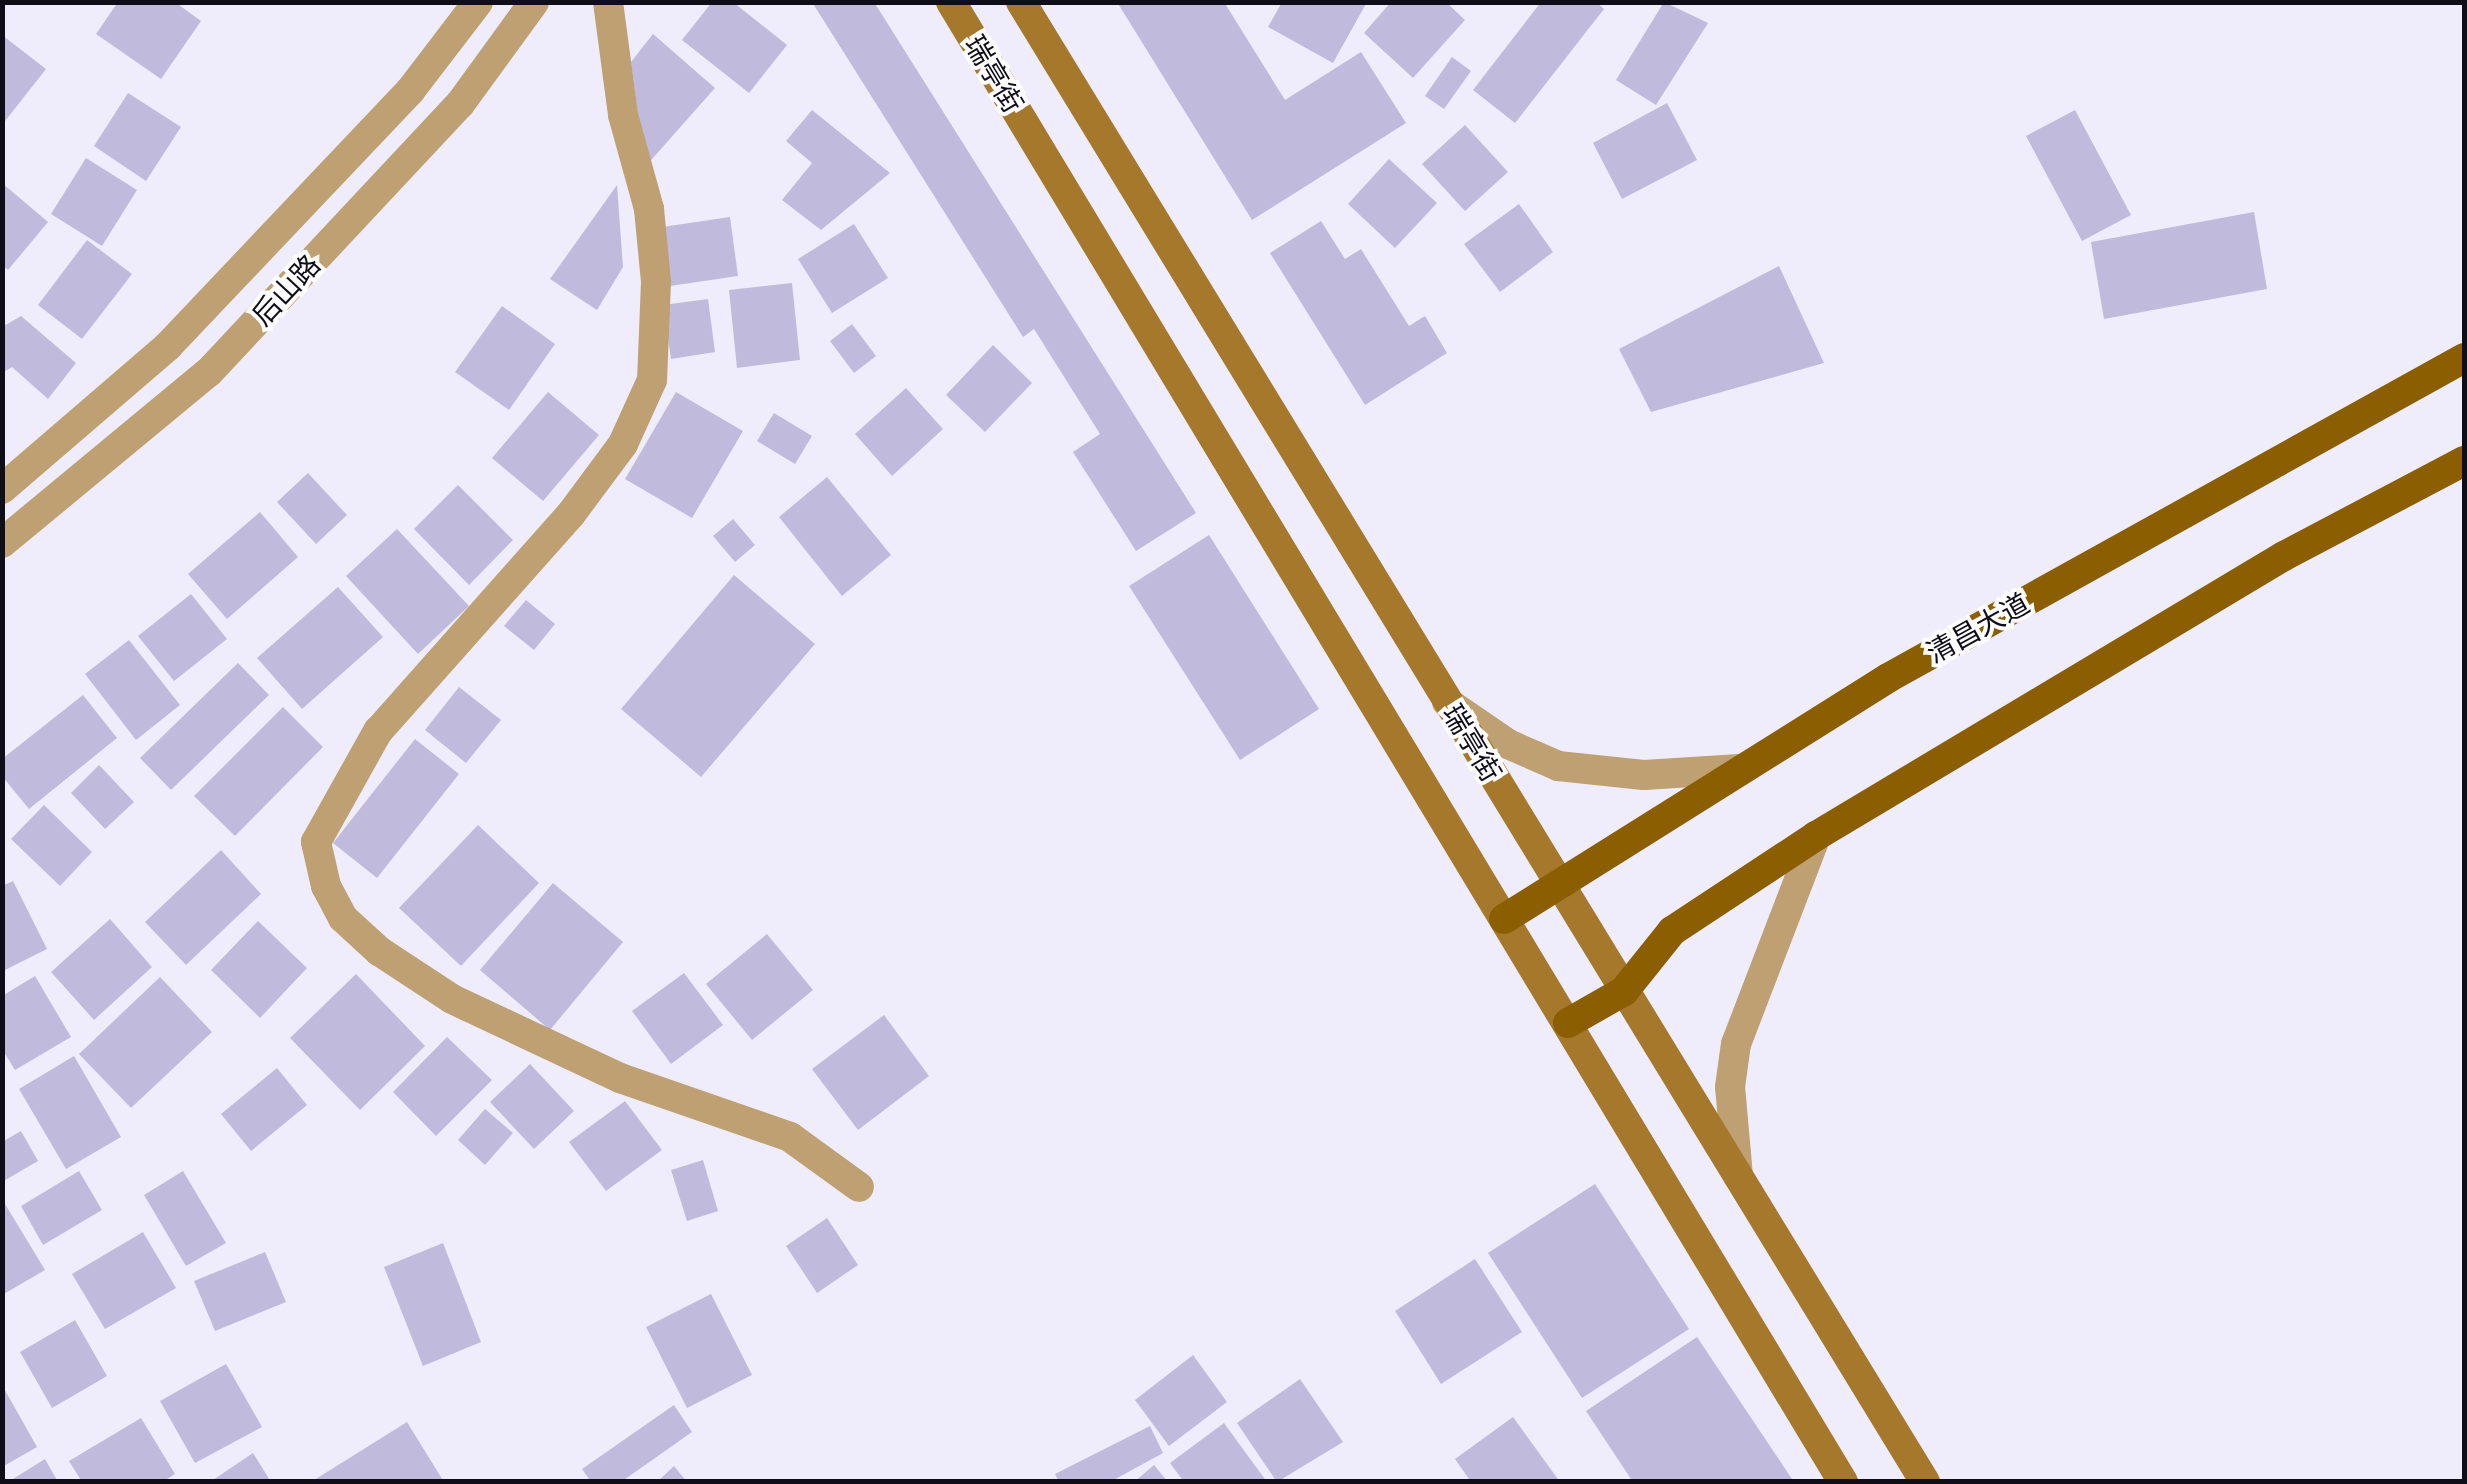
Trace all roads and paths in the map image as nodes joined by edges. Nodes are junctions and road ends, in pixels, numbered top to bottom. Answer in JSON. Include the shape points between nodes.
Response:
{"nodes":[{"id":1,"x":478,"y":2,"type":"edge"},
{"id":2,"x":534,"y":2,"type":"edge"},
{"id":3,"x":608,"y":2,"type":"edge"},
{"id":4,"x":951,"y":2,"type":"edge"},
{"id":5,"x":1021,"y":2,"type":"edge"},
{"id":6,"x":2464,"y":358,"type":"edge"},
{"id":7,"x":2464,"y":461,"type":"edge"},
{"id":8,"x":2,"y":489,"type":"edge"},
{"id":9,"x":2,"y":543,"type":"edge"},
{"id":10,"x":1447,"y":702,"type":"junction"},
{"id":11,"x":1740,"y":769,"type":"junction"},
{"id":12,"x":1816,"y":836,"type":"junction"},
{"id":13,"x":1557,"y":883,"type":"junction"},
{"id":14,"x":1504,"y":919,"type":"junction"},
{"id":15,"x":1624,"y":991,"type":"junction"},
{"id":16,"x":1568,"y":1023,"type":"junction"},
{"id":17,"x":1738,"y":1176,"type":"junction"},
{"id":18,"x":859,"y":1187,"type":"dead end"},
{"id":19,"x":1843,"y":1482,"type":"edge"},
{"id":20,"x":1925,"y":1482,"type":"edge"}],
"edges":[{"from":1,"to":8,"type":"street","name":"后山路","via":[[410,90],[168,346]]},
{"from":2,"to":9,"type":"street","name":"后山路","via":[[460,104],[209,372]]},
{"from":3,"to":18,"type":"street","via":[[623,115],[649,209],[656,282],[652,380],[623,444],[570,514],[378,732],[316,842],[326,886],[343,918],[379,951],[452,998],[620,1078],[790,1137]]},
{"from":4,"to":14,"type":"main road","name":"瑞亭街"},
{"from":5,"to":10,"type":"main road","name":"瑞亭街"},
{"from":6,"to":11,"type":"main road","name":"清昌大道","via":[[1888,678]]},
{"from":7,"to":12,"type":"main road","via":[[2284,556]]},
{"from":10,"to":11,"type":"street","via":[[1508,744],[1558,766],[1644,775]]},
{"from":10,"to":13,"type":"main road","name":"瑞亭街"},
{"from":11,"to":13,"type":"main road","name":"清昌大道"},
{"from":12,"to":15,"type":"main road","via":[[1672,930]]},
{"from":12,"to":17,"type":"street","via":[[1736,1044],[1730,1087]]},
{"from":13,"to":14,"type":"main road","name":"清昌大道"},
{"from":13,"to":15,"type":"main road","name":"瑞亭街"},
{"from":14,"to":16,"type":"main road","name":"瑞亭街"},
{"from":15,"to":16,"type":"main road"},
{"from":15,"to":17,"type":"main road","name":"瑞亭街"},
{"from":16,"to":19,"type":"main road","name":"瑞亭街"},
{"from":17,"to":20,"type":"main road","name":"瑞亭街"}]}
